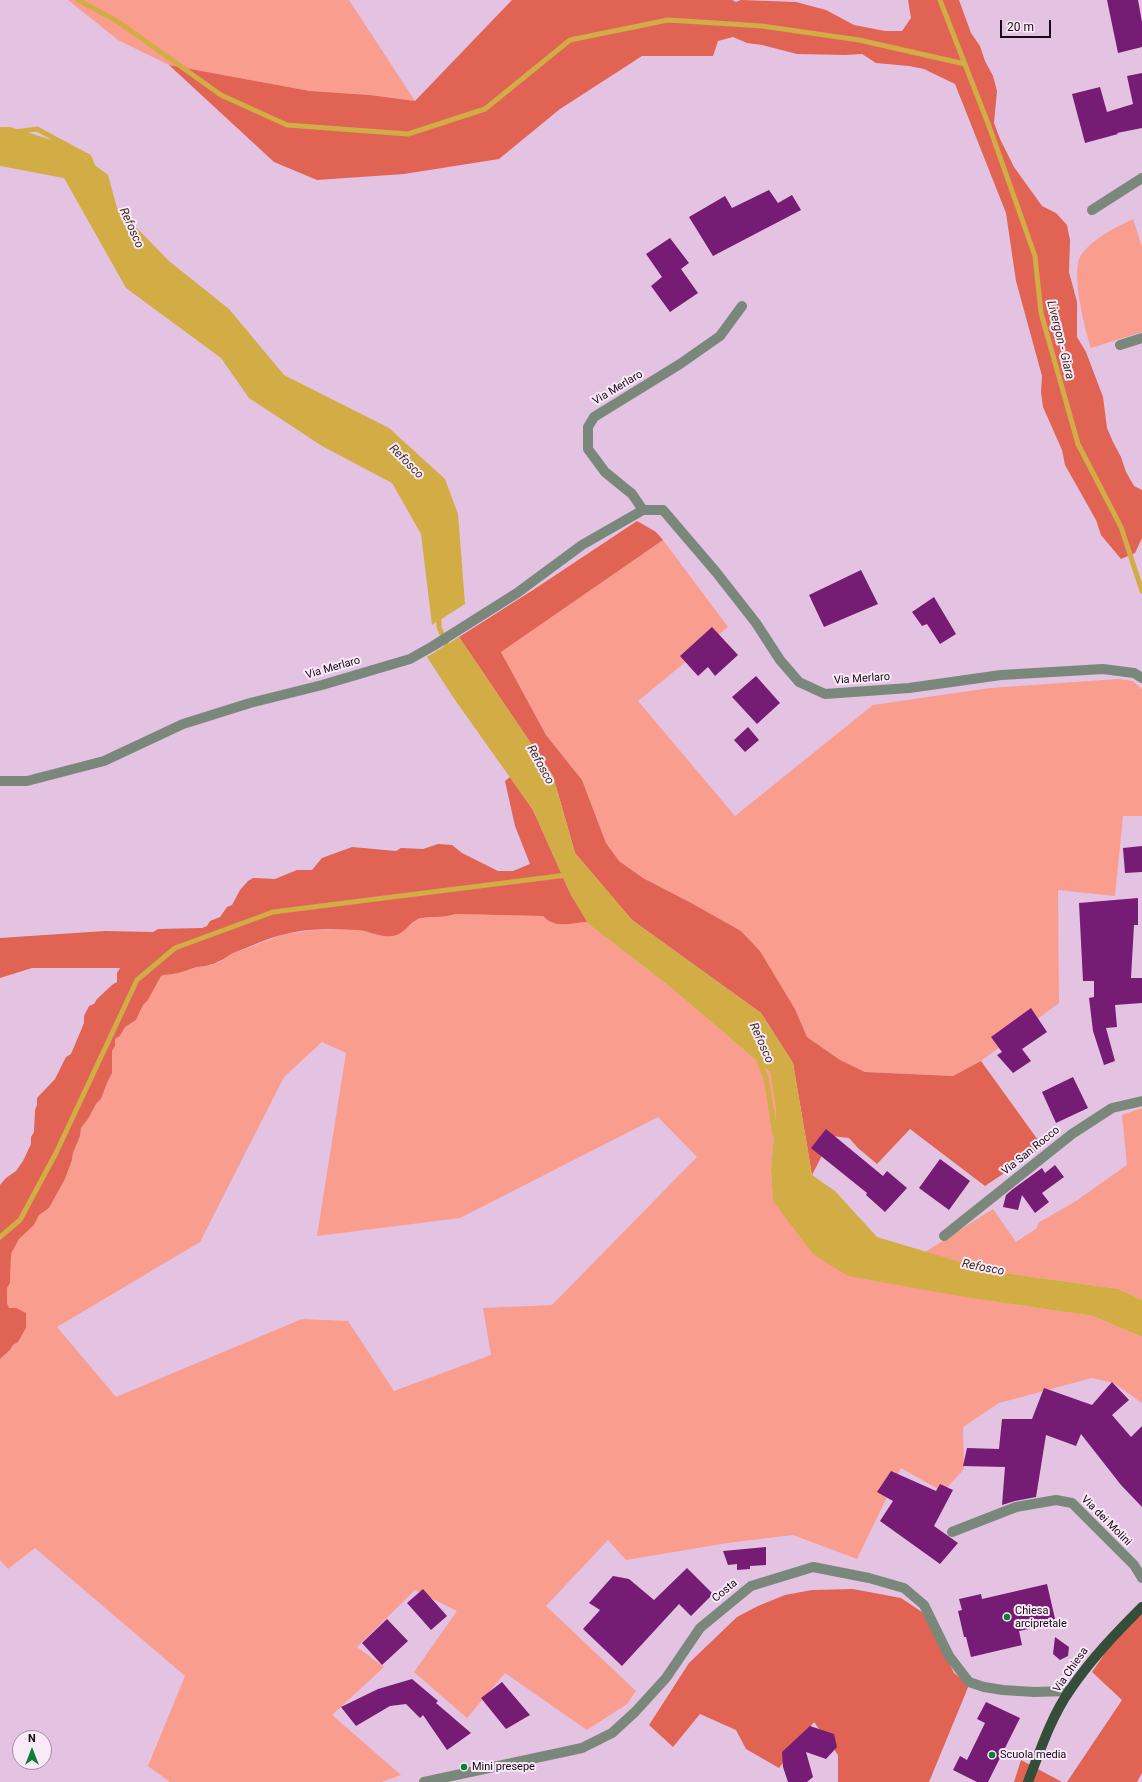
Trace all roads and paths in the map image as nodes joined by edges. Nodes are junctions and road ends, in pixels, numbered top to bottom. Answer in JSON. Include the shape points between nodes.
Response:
{"nodes":[{"id":1,"x":1142,"y":178,"type":"edge"},
{"id":2,"x":1092,"y":210,"type":"dead end"},
{"id":3,"x":742,"y":306,"type":"dead end"},
{"id":4,"x":1142,"y":338,"type":"edge"},
{"id":5,"x":1120,"y":345,"type":"dead end"},
{"id":6,"x":643,"y":510,"type":"junction"},
{"id":7,"x":1142,"y":678,"type":"edge"},
{"id":8,"x":0,"y":782,"type":"edge"},
{"id":9,"x":1142,"y":1101,"type":"edge"},
{"id":10,"x":944,"y":1236,"type":"dead end"},
{"id":11,"x":952,"y":1532,"type":"dead end"},
{"id":12,"x":1142,"y":1578,"type":"edge"},
{"id":13,"x":1142,"y":1606,"type":"edge"},
{"id":14,"x":1069,"y":1691,"type":"junction"},
{"id":15,"x":424,"y":1782,"type":"edge"},
{"id":16,"x":1028,"y":1782,"type":"edge"}],
"edges":[{"from":1,"to":2,"type":"street"},
{"from":3,"to":6,"type":"street","name":"Via Merlaro","via":[[720,336],[594,417],[588,427],[588,449],[605,472],[632,494]]},
{"from":4,"to":5,"type":"street"},
{"from":6,"to":7,"type":"street","name":"Via Merlaro","via":[[663,510],[716,572],[799,682],[825,694],[909,688],[1001,675],[1103,669],[1134,673]]},
{"from":6,"to":8,"type":"street","name":"Via Merlaro","via":[[582,545],[517,593],[410,659],[184,724],[104,761],[27,781]]},
{"from":9,"to":10,"type":"street","name":"Via San Rocco","via":[[1112,1108],[1072,1134]]},
{"from":11,"to":12,"type":"street","name":"Via dei Molini","via":[[1016,1507],[1056,1500],[1072,1503],[1134,1565]]},
{"from":13,"to":14,"type":"main road","name":"Via Chiesa","via":[[1103,1647]]},
{"from":14,"to":15,"type":"street","name":"Costa","via":[[1003,1690],[969,1682],[949,1656],[924,1605],[904,1588],[813,1567],[745,1590],[700,1628],[666,1678],[612,1733],[582,1748]]},
{"from":14,"to":16,"type":"main road","name":"Via Chiesa","via":[[1047,1734]]}]}
